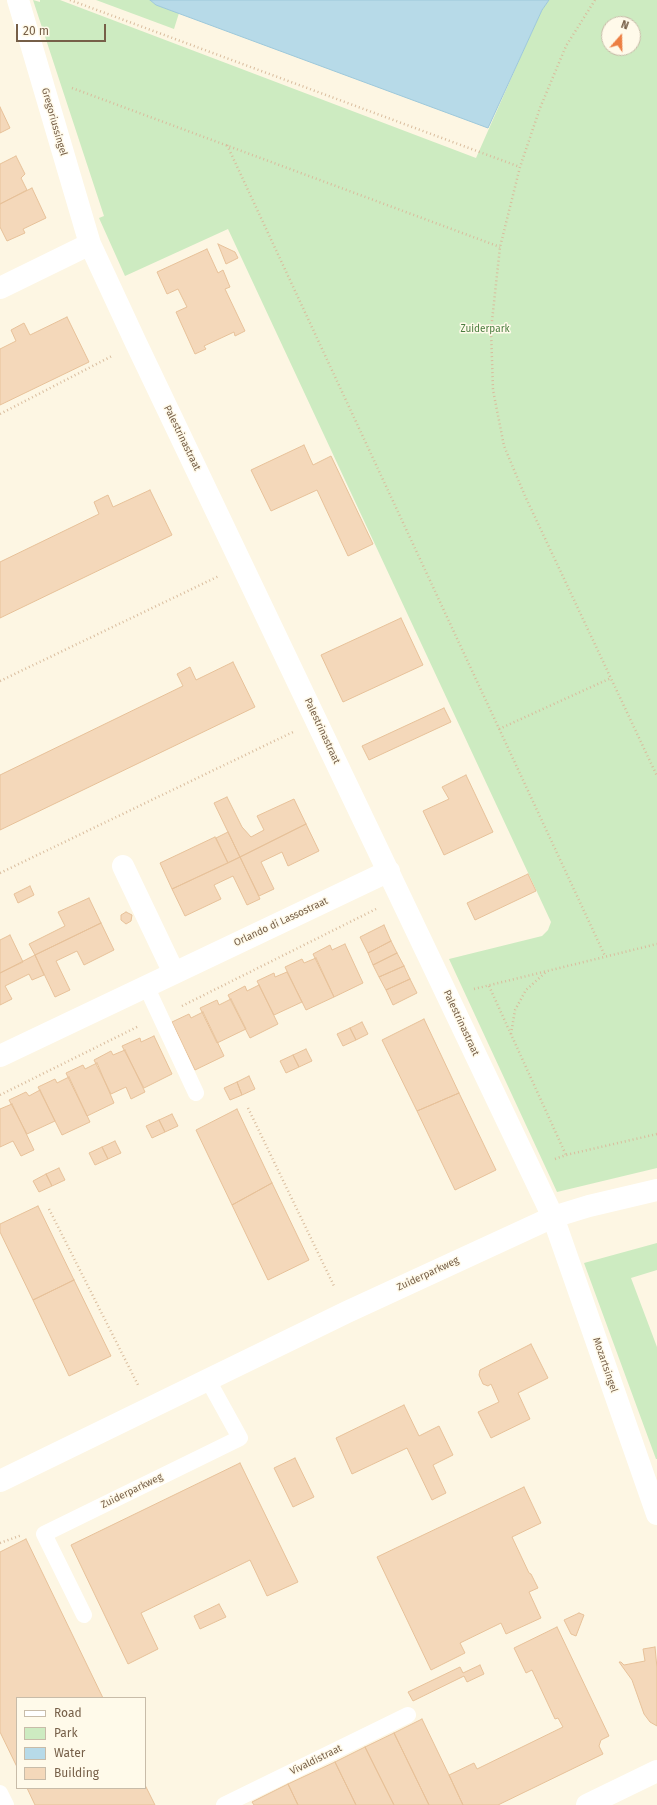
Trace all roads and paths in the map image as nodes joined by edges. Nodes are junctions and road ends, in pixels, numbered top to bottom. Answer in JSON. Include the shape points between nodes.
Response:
{"nodes":[{"id":1,"x":18,"y":0,"type":"edge"},
{"id":2,"x":70,"y":0,"type":"edge"},
{"id":3,"x":595,"y":0,"type":"edge"},
{"id":4,"x":41,"y":76,"type":"junction"},
{"id":5,"x":227,"y":145,"type":"junction"},
{"id":6,"x":520,"y":167,"type":"junction"},
{"id":7,"x":90,"y":244,"type":"junction"},
{"id":8,"x":500,"y":247,"type":"junction"},
{"id":9,"x":0,"y":288,"type":"edge"},
{"id":10,"x":136,"y":343,"type":"junction"},
{"id":11,"x":0,"y":414,"type":"edge"},
{"id":12,"x":242,"y":565,"type":"junction"},
{"id":13,"x":611,"y":678,"type":"junction"},
{"id":14,"x":0,"y":682,"type":"edge"},
{"id":15,"x":317,"y":720,"type":"junction"},
{"id":16,"x":499,"y":729,"type":"junction"},
{"id":17,"x":657,"y":776,"type":"edge"},
{"id":18,"x":123,"y":866,"type":"dead end"},
{"id":19,"x":389,"y":871,"type":"junction"},
{"id":20,"x":0,"y":872,"type":"edge"},
{"id":21,"x":401,"y":897,"type":"junction"},
{"id":22,"x":657,"y":944,"type":"edge"},
{"id":23,"x":605,"y":956,"type":"junction"},
{"id":24,"x":547,"y":971,"type":"junction"},
{"id":25,"x":174,"y":973,"type":"junction"},
{"id":26,"x":146,"y":986,"type":"junction"},
{"id":27,"x":489,"y":986,"type":"junction"},
{"id":28,"x":448,"y":995,"type":"junction"},
{"id":29,"x":160,"y":1016,"type":"junction"},
{"id":30,"x":511,"y":1034,"type":"junction"},
{"id":31,"x":0,"y":1056,"type":"edge"},
{"id":32,"x":196,"y":1093,"type":"dead end"},
{"id":33,"x":0,"y":1095,"type":"edge"},
{"id":34,"x":248,"y":1108,"type":"dead end"},
{"id":35,"x":657,"y":1134,"type":"edge"},
{"id":36,"x":566,"y":1155,"type":"junction"},
{"id":37,"x":530,"y":1170,"type":"junction"},
{"id":38,"x":657,"y":1190,"type":"edge"},
{"id":39,"x":49,"y":1209,"type":"dead end"},
{"id":40,"x":553,"y":1217,"type":"junction"},
{"id":41,"x":346,"y":1312,"type":"junction"},
{"id":42,"x":208,"y":1380,"type":"junction"},
{"id":43,"x":150,"y":1409,"type":"junction"},
{"id":44,"x":0,"y":1480,"type":"edge"},
{"id":45,"x":657,"y":1514,"type":"edge"},
{"id":46,"x":84,"y":1615,"type":"dead end"},
{"id":47,"x":408,"y":1715,"type":"dead end"},
{"id":48,"x":657,"y":1771,"type":"edge"},
{"id":49,"x":0,"y":1793,"type":"edge"},
{"id":50,"x":6,"y":1805,"type":"edge"},
{"id":51,"x":224,"y":1805,"type":"edge"},
{"id":52,"x":587,"y":1805,"type":"edge"}],
"edges":[{"from":1,"to":4,"type":"street","name":"Gregoriussingel"},
{"from":2,"to":6,"type":"path"},
{"from":3,"to":6,"type":"path","via":[[566,46],[540,108]]},
{"from":4,"to":5,"type":"path"},
{"from":4,"to":7,"type":"street","name":"Gregoriussingel"},
{"from":5,"to":8,"type":"path"},
{"from":5,"to":16,"type":"path"},
{"from":6,"to":8,"type":"path"},
{"from":7,"to":9,"type":"street"},
{"from":7,"to":10,"type":"street","name":"Palestrinastraat"},
{"from":8,"to":13,"type":"path","via":[[491,330],[493,390],[504,446]]},
{"from":10,"to":11,"type":"path"},
{"from":10,"to":12,"type":"street","name":"Palestrinastraat"},
{"from":12,"to":14,"type":"path"},
{"from":12,"to":15,"type":"street","name":"Palestrinastraat"},
{"from":13,"to":16,"type":"path"},
{"from":13,"to":17,"type":"path"},
{"from":15,"to":19,"type":"street","name":"Palestrinastraat"},
{"from":15,"to":20,"type":"path"},
{"from":16,"to":23,"type":"path"},
{"from":18,"to":25,"type":"street"},
{"from":19,"to":21,"type":"street","name":"Palestrinastraat"},
{"from":19,"to":25,"type":"street","name":"Orlando di Lassostraat"},
{"from":21,"to":28,"type":"street","name":"Palestrinastraat"},
{"from":21,"to":29,"type":"path"},
{"from":22,"to":23,"type":"path"},
{"from":23,"to":24,"type":"path"},
{"from":24,"to":27,"type":"path"},
{"from":24,"to":30,"type":"path","via":[[526,990],[515,1010]]},
{"from":25,"to":26,"type":"street","name":"Orlando di Lassostraat"},
{"from":26,"to":29,"type":"lane"},
{"from":26,"to":31,"type":"street","name":"Orlando di Lassostraat"},
{"from":27,"to":28,"type":"path"},
{"from":27,"to":30,"type":"path"},
{"from":28,"to":37,"type":"street","name":"Palestrinastraat"},
{"from":29,"to":32,"type":"lane"},
{"from":29,"to":33,"type":"path"},
{"from":30,"to":36,"type":"path"},
{"from":34,"to":41,"type":"path"},
{"from":35,"to":36,"type":"path"},
{"from":36,"to":37,"type":"path"},
{"from":37,"to":40,"type":"street","name":"Palestrinastraat"},
{"from":38,"to":40,"type":"street","name":"Zuiderparkweg"},
{"from":39,"to":43,"type":"path"},
{"from":40,"to":41,"type":"street","name":"Zuiderparkweg"},
{"from":40,"to":45,"type":"street","name":"Mozartsingel"},
{"from":41,"to":42,"type":"street","name":"Zuiderparkweg"},
{"from":42,"to":43,"type":"street","name":"Zuiderparkweg"},
{"from":42,"to":46,"type":"lane","name":"Zuiderparkweg","via":[[240,1438],[44,1534]]},
{"from":43,"to":44,"type":"street","name":"Zuiderparkweg"},
{"from":47,"to":51,"type":"lane","name":"Vivaldistraat"},
{"from":48,"to":52,"type":"street"},
{"from":49,"to":50,"type":"lane"}]}
